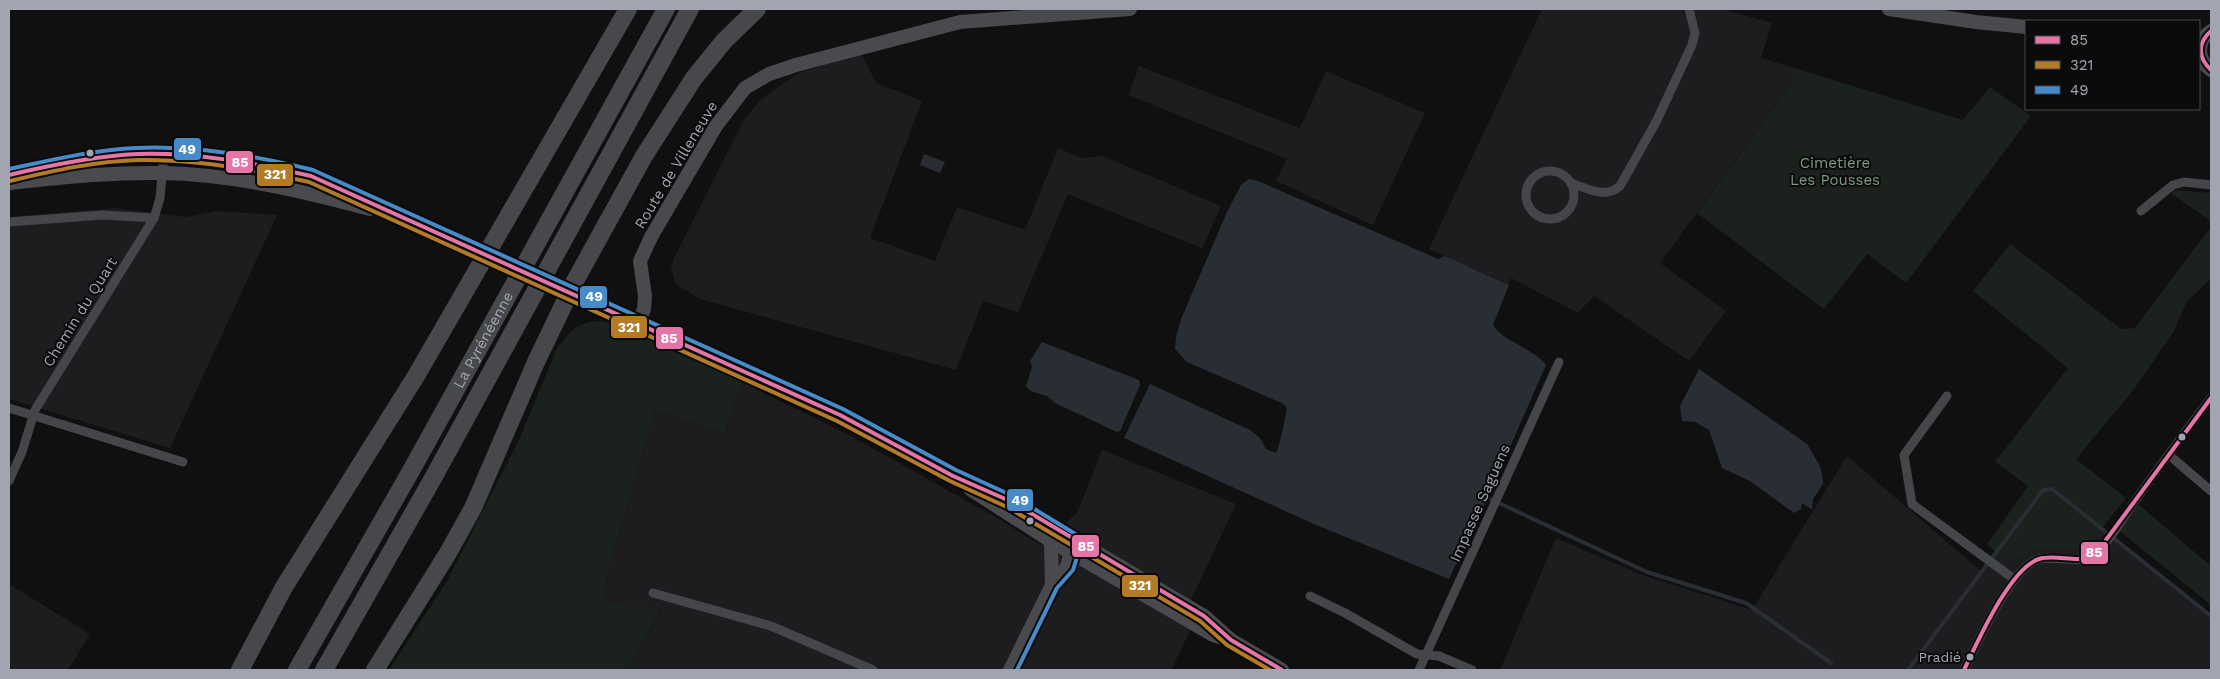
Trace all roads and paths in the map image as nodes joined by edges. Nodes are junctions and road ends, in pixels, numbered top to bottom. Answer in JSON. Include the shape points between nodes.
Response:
{"nodes":[{"id":1,"x":628,"y":9,"type":"edge"},
{"id":2,"x":666,"y":9,"type":"edge"},
{"id":3,"x":690,"y":9,"type":"edge"},
{"id":4,"x":757,"y":9,"type":"edge"},
{"id":5,"x":1130,"y":9,"type":"edge"},
{"id":6,"x":1689,"y":9,"type":"edge"},
{"id":7,"x":1889,"y":9,"type":"edge"},
{"id":8,"x":2025,"y":27,"type":"edge"},
{"id":9,"x":2206,"y":32,"type":"edge"},
{"id":10,"x":2200,"y":50,"type":"edge"},
{"id":11,"x":2200,"y":56,"type":"edge"},
{"id":12,"x":2211,"y":70,"type":"edge"},
{"id":13,"x":164,"y":154,"type":"junction"},
{"id":14,"x":162,"y":172,"type":"junction"},
{"id":15,"x":9,"y":175,"type":"edge"},
{"id":16,"x":9,"y":183,"type":"edge"},
{"id":17,"x":1572,"y":183,"type":"junction"},
{"id":18,"x":2211,"y":185,"type":"edge"},
{"id":19,"x":2141,"y":211,"type":"dead end"},
{"id":20,"x":154,"y":218,"type":"junction"},
{"id":21,"x":402,"y":218,"type":"junction"},
{"id":22,"x":9,"y":222,"type":"edge"},
{"id":23,"x":638,"y":324,"type":"junction"},
{"id":24,"x":1559,"y":362,"type":"dead end"},
{"id":25,"x":1947,"y":396,"type":"dead end"},
{"id":26,"x":2211,"y":398,"type":"edge"},
{"id":27,"x":9,"y":408,"type":"edge"},
{"id":28,"x":34,"y":416,"type":"junction"},
{"id":29,"x":2169,"y":455,"type":"junction"},
{"id":30,"x":183,"y":462,"type":"dead end"},
{"id":31,"x":953,"y":476,"type":"junction"},
{"id":32,"x":9,"y":482,"type":"edge"},
{"id":33,"x":2211,"y":491,"type":"edge"},
{"id":34,"x":1051,"y":541,"type":"junction"},
{"id":35,"x":1073,"y":551,"type":"junction"},
{"id":36,"x":1053,"y":558,"type":"junction"},
{"id":37,"x":2014,"y":579,"type":"junction"},
{"id":38,"x":1052,"y":584,"type":"junction"},
{"id":39,"x":653,"y":593,"type":"dead end"},
{"id":40,"x":1310,"y":596,"type":"dead end"},
{"id":41,"x":1427,"y":655,"type":"junction"},
{"id":42,"x":240,"y":670,"type":"edge"},
{"id":43,"x":297,"y":670,"type":"edge"},
{"id":44,"x":324,"y":670,"type":"edge"},
{"id":45,"x":374,"y":670,"type":"edge"},
{"id":46,"x":873,"y":670,"type":"edge"},
{"id":47,"x":1010,"y":670,"type":"edge"},
{"id":48,"x":1282,"y":670,"type":"edge"},
{"id":49,"x":1419,"y":670,"type":"edge"},
{"id":50,"x":1472,"y":670,"type":"edge"},
{"id":51,"x":1964,"y":670,"type":"edge"}],
"edges":[{"from":1,"to":42,"type":"highway","via":[[416,376],[284,587]]},
{"from":2,"to":43,"type":"highway","name":"La Pyrénéenne"},
{"from":3,"to":44,"type":"highway","name":"La Pyrénéenne","via":[[441,464]]},
{"from":4,"to":45,"type":"highway","via":[[724,41],[694,78],[644,156],[536,362],[473,508]]},
{"from":5,"to":23,"type":"main road","name":"Route de Villeneuve","via":[[960,22],[769,74],[745,88],[716,126],[640,261],[645,296]]},
{"from":6,"to":17,"type":"street","via":[[1695,33],[1692,45],[1656,122],[1620,186],[1604,194]]},
{"from":7,"to":8,"type":"main road"},
{"from":9,"to":10,"type":"main road"},
{"from":11,"to":12,"type":"main road"},
{"from":13,"to":14,"type":"street","name":"Chemin du Quart"},
{"from":13,"to":15,"type":"main road","via":[[84,160]]},
{"from":13,"to":21,"type":"main road","via":[[256,164],[311,176]]},
{"from":14,"to":16,"type":"main road","via":[[107,173]]},
{"from":14,"to":20,"type":"street","name":"Chemin du Quart"},
{"from":14,"to":21,"type":"main road","via":[[314,194]]},
{"from":17,"to":17,"type":"street","via":[[1558,172],[1541,172],[1534,176],[1526,189],[1528,206],[1540,218],[1549,220],[1564,215],[1574,201]]},
{"from":18,"to":19,"type":"street","via":[[2184,182],[2173,185]]},
{"from":20,"to":22,"type":"street","via":[[103,215]]},
{"from":20,"to":28,"type":"street","name":"Chemin du Quart"},
{"from":21,"to":23,"type":"main road"},
{"from":23,"to":31,"type":"main road","via":[[840,416]]},
{"from":24,"to":41,"type":"street","name":"Impasse Saguens"},
{"from":25,"to":37,"type":"street","via":[[1904,455],[1912,504]]},
{"from":26,"to":29,"type":"street"},
{"from":27,"to":28,"type":"street"},
{"from":28,"to":30,"type":"street"},
{"from":28,"to":32,"type":"street","name":"Chemin du Quart"},
{"from":29,"to":33,"type":"street"},
{"from":29,"to":37,"type":"street","via":[[2094,554],[2081,559],[2038,559]]},
{"from":31,"to":34,"type":"main road","via":[[986,501]]},
{"from":31,"to":35,"type":"main road","via":[[1010,501]]},
{"from":34,"to":35,"type":"main road"},
{"from":34,"to":36,"type":"main road"},
{"from":35,"to":36,"type":"main road"},
{"from":35,"to":38,"type":"main road"},
{"from":35,"to":48,"type":"main road","via":[[1213,635],[1231,640]]},
{"from":36,"to":38,"type":"main road"},
{"from":37,"to":51,"type":"street"},
{"from":38,"to":47,"type":"main road"},
{"from":39,"to":46,"type":"street","via":[[771,626]]},
{"from":40,"to":41,"type":"street","via":[[1345,612],[1417,654]]},
{"from":41,"to":49,"type":"street","name":"Impasse Saguens"},
{"from":41,"to":50,"type":"street","via":[[1439,656]]}]}
